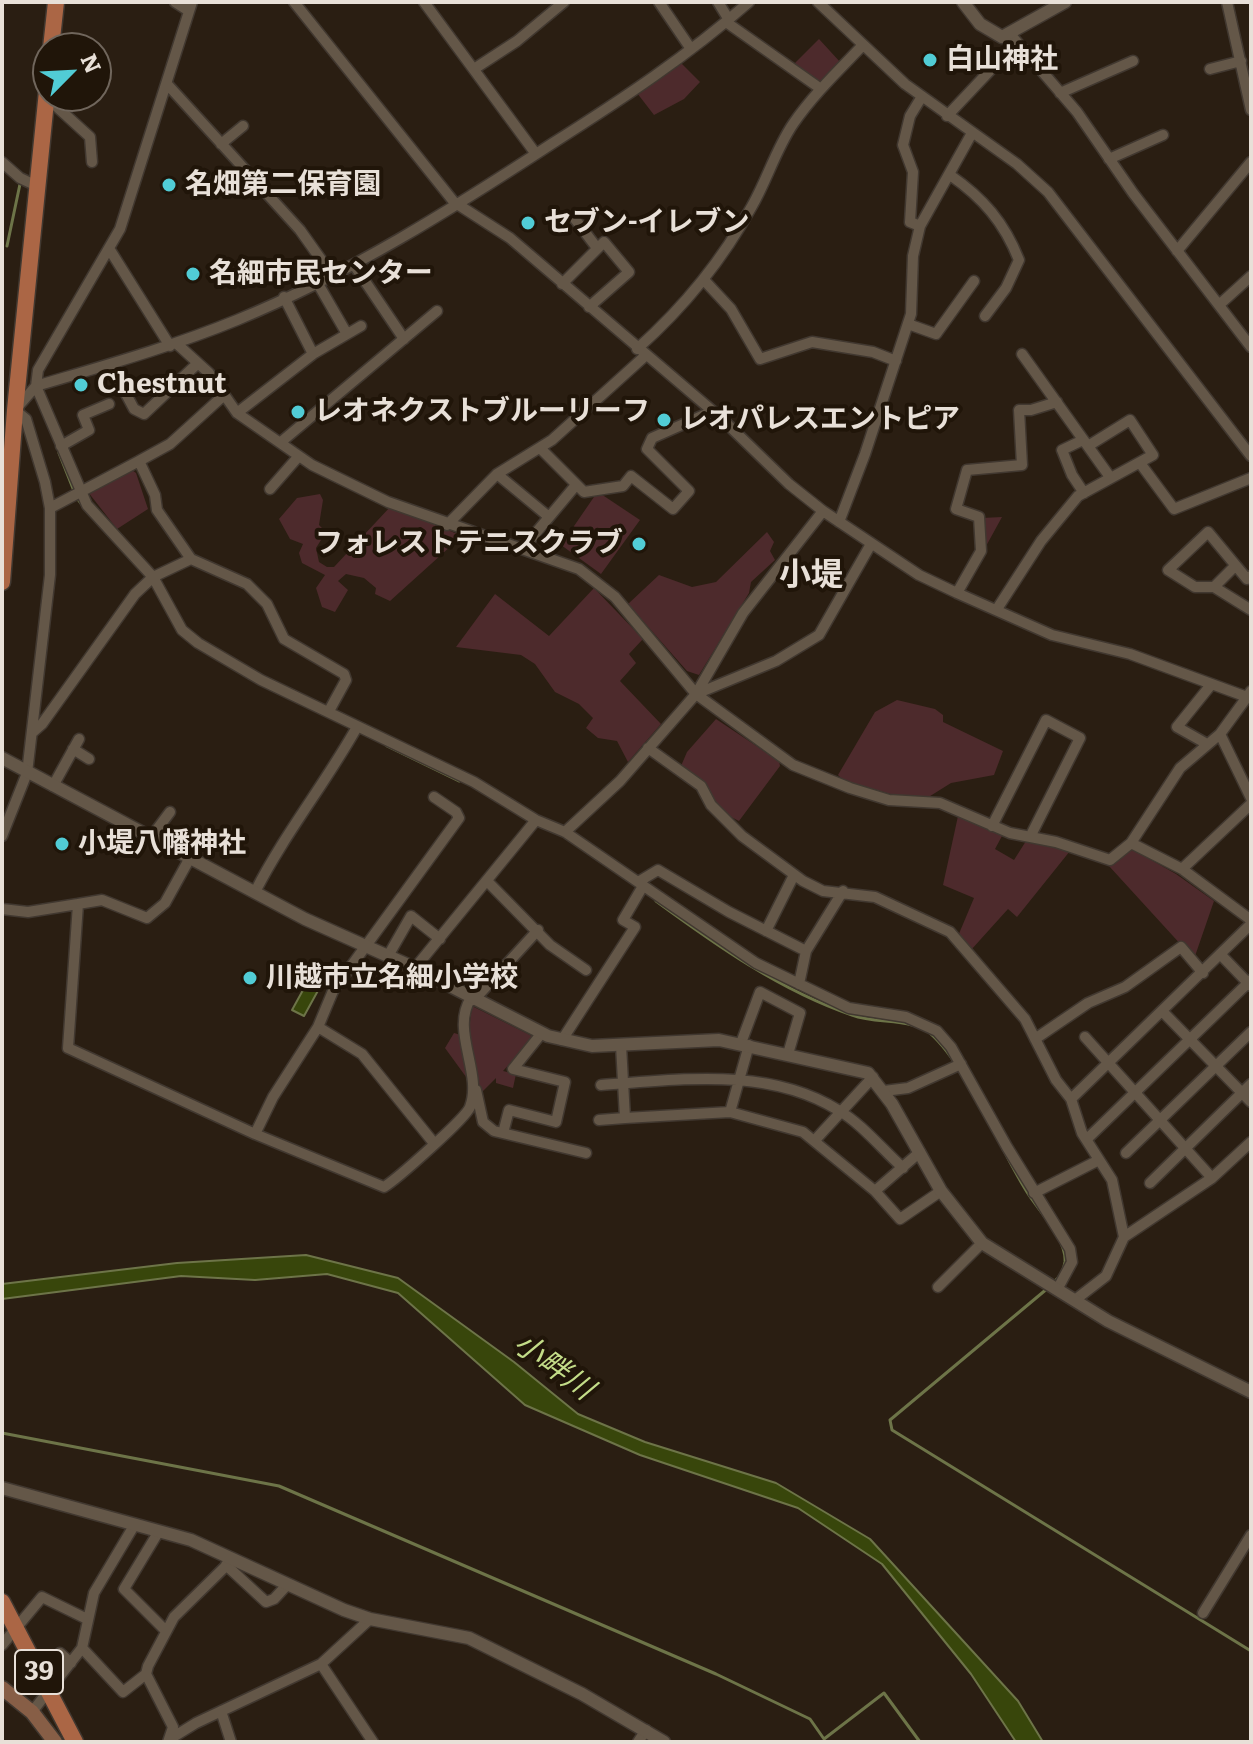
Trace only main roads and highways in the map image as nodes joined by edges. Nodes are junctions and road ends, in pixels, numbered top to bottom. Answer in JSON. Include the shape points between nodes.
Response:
{"nodes":[{"id":1,"x":56,"y":2,"type":"edge"},
{"id":2,"x":53,"y":32,"type":"edge"},
{"id":3,"x":45,"y":112,"type":"edge"},
{"id":4,"x":8,"y":415,"type":"edge"},
{"id":5,"x":4,"y":527,"type":"edge"},
{"id":6,"x":2,"y":569,"type":"edge"},
{"id":7,"x":2,"y":582,"type":"edge"},
{"id":8,"x":2,"y":1602,"type":"edge"},
{"id":9,"x":2,"y":1688,"type":"edge"},
{"id":10,"x":64,"y":1721,"type":"junction"},
{"id":11,"x":59,"y":1742,"type":"edge"},
{"id":12,"x":75,"y":1742,"type":"edge"}],
"edges":[{"from":1,"to":2,"type":"main road"},
{"from":3,"to":4,"type":"main road"},
{"from":4,"to":5,"type":"main road"},
{"from":5,"to":6,"type":"main road"},
{"from":6,"to":7,"type":"main road"},
{"from":8,"to":10,"type":"main road","number":"39"},
{"from":9,"to":11,"type":"main road"},
{"from":10,"to":11,"type":"main road"},
{"from":10,"to":12,"type":"main road","number":"39"}]}
